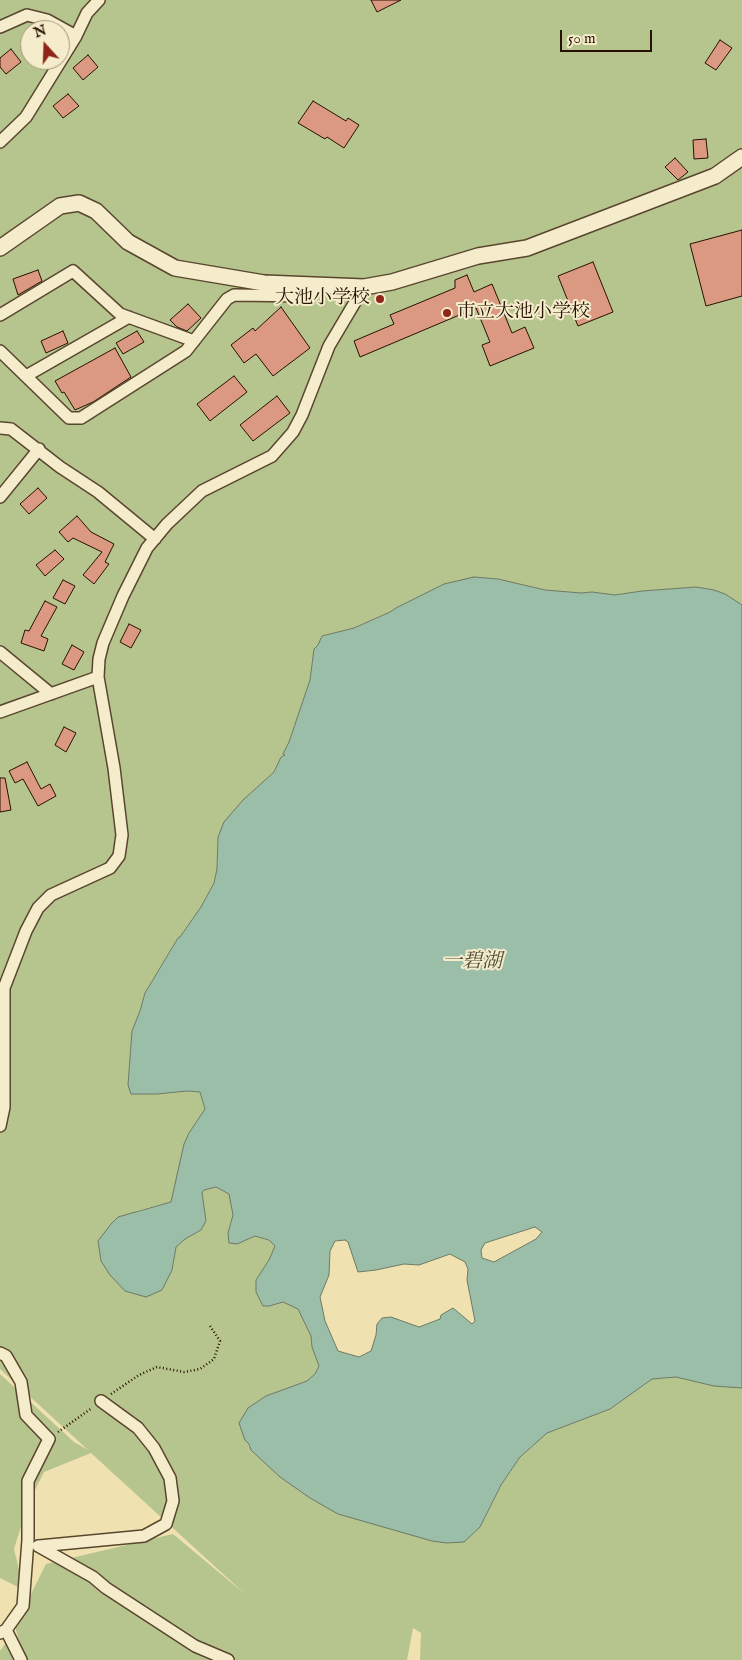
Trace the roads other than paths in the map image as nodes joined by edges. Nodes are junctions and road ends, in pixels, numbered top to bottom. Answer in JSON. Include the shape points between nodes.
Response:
{"nodes":[{"id":1,"x":100,"y":0,"type":"edge"},
{"id":2,"x":0,"y":26,"type":"edge"},
{"id":3,"x":76,"y":36,"type":"junction"},
{"id":4,"x":0,"y":142,"type":"edge"},
{"id":5,"x":742,"y":157,"type":"edge"},
{"id":6,"x":0,"y":248,"type":"edge"},
{"id":7,"x":316,"y":285,"type":"junction"},
{"id":8,"x":364,"y":287,"type":"junction"},
{"id":9,"x":0,"y":315,"type":"edge"},
{"id":10,"x":129,"y":317,"type":"junction"},
{"id":11,"x":194,"y":341,"type":"junction"},
{"id":12,"x":0,"y":351,"type":"edge"},
{"id":13,"x":26,"y":376,"type":"junction"},
{"id":14,"x":0,"y":428,"type":"edge"},
{"id":15,"x":38,"y":449,"type":"junction"},
{"id":16,"x":0,"y":497,"type":"edge"},
{"id":17,"x":155,"y":539,"type":"junction"},
{"id":18,"x":0,"y":652,"type":"edge"},
{"id":19,"x":98,"y":677,"type":"junction"},
{"id":20,"x":51,"y":694,"type":"junction"},
{"id":21,"x":0,"y":712,"type":"edge"},
{"id":22,"x":2,"y":988,"type":"edge"},
{"id":23,"x":0,"y":1126,"type":"edge"},
{"id":24,"x":0,"y":1353,"type":"edge"},
{"id":25,"x":101,"y":1401,"type":"road end"},
{"id":26,"x":28,"y":1540,"type":"junction"},
{"id":27,"x":39,"y":1546,"type":"junction"},
{"id":28,"x":3,"y":1632,"type":"edge"},
{"id":29,"x":21,"y":1660,"type":"edge"},
{"id":30,"x":228,"y":1660,"type":"edge"}],
"edges":[{"from":1,"to":3,"type":"street","via":[[87,13]]},
{"from":2,"to":3,"type":"street","via":[[27,15],[47,20]]},
{"from":3,"to":4,"type":"street","via":[[26,117]]},
{"from":5,"to":8,"type":"street","via":[[715,176],[527,248],[478,256],[392,282]]},
{"from":6,"to":7,"type":"street","via":[[60,206],[79,203],[96,211],[128,242],[175,268],[264,283]]},
{"from":7,"to":8,"type":"street"},
{"from":7,"to":11,"type":"street","via":[[309,296],[234,295],[226,299]]},
{"from":8,"to":17,"type":"street","via":[[329,346],[292,432],[272,456],[202,491]]},
{"from":9,"to":10,"type":"street","via":[[73,271],[120,314]]},
{"from":10,"to":11,"type":"street"},
{"from":10,"to":13,"type":"street"},
{"from":11,"to":13,"type":"street","via":[[186,351],[80,418],[69,418]]},
{"from":12,"to":13,"type":"street"},
{"from":14,"to":15,"type":"street","via":[[12,430]]},
{"from":15,"to":16,"type":"street"},
{"from":15,"to":17,"type":"street"},
{"from":17,"to":19,"type":"street","via":[[147,548],[103,643]]},
{"from":18,"to":20,"type":"street"},
{"from":19,"to":20,"type":"street"},
{"from":19,"to":22,"type":"street","via":[[122,836],[119,856],[110,868],[51,895],[38,908]]},
{"from":20,"to":21,"type":"street"},
{"from":22,"to":23,"type":"street","via":[[4,1106]]},
{"from":24,"to":26,"type":"street","via":[[6,1356],[21,1382],[26,1415],[49,1439],[28,1481]]},
{"from":25,"to":27,"type":"street","via":[[138,1428],[154,1448],[170,1478],[173,1501],[166,1524],[144,1536]]},
{"from":26,"to":27,"type":"street"},
{"from":26,"to":28,"type":"street","via":[[23,1606]]},
{"from":27,"to":30,"type":"street","via":[[93,1577],[194,1646]]},
{"from":28,"to":29,"type":"street"}]}
